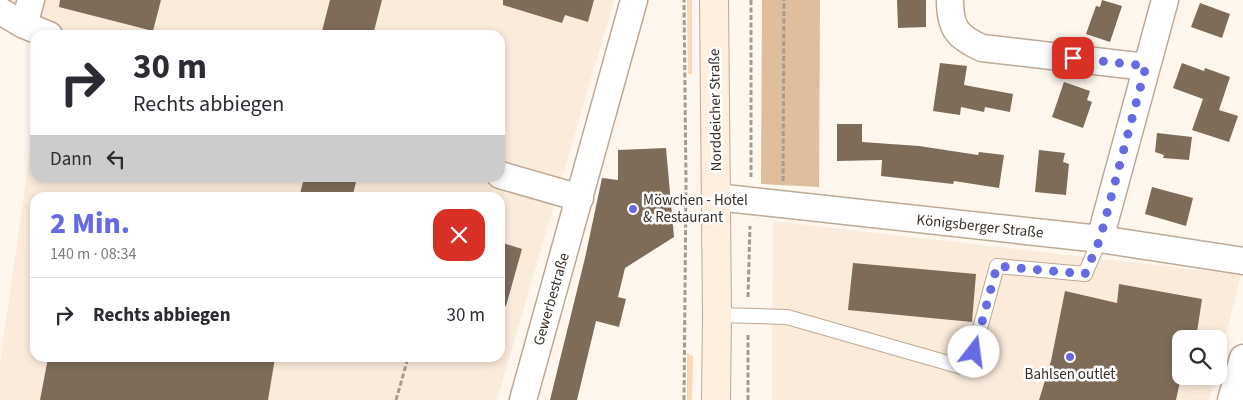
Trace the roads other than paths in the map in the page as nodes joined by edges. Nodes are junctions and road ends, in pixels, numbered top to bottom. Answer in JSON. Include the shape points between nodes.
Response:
{"nodes":[{"id":1,"x":31,"y":0,"type":"edge"},
{"id":2,"x":634,"y":0,"type":"edge"},
{"id":3,"x":714,"y":0,"type":"edge"},
{"id":4,"x":950,"y":0,"type":"edge"},
{"id":5,"x":1165,"y":0,"type":"edge"},
{"id":6,"x":0,"y":11,"type":"edge"},
{"id":7,"x":24,"y":25,"type":"junction"},
{"id":8,"x":36,"y":30,"type":"edge"},
{"id":9,"x":1146,"y":66,"type":"junction"},
{"id":10,"x":505,"y":176,"type":"edge"},
{"id":11,"x":716,"y":197,"type":"junction"},
{"id":12,"x":580,"y":198,"type":"junction"},
{"id":13,"x":1100,"y":239,"type":"junction"},
{"id":14,"x":1243,"y":261,"type":"edge"},
{"id":15,"x":717,"y":315,"type":"junction"},
{"id":16,"x":1243,"y":358,"type":"edge"},
{"id":17,"x":523,"y":400,"type":"edge"},
{"id":18,"x":716,"y":400,"type":"edge"},
{"id":19,"x":1231,"y":400,"type":"edge"}],
"edges":[{"from":1,"to":7,"type":"street"},
{"from":2,"to":12,"type":"street","name":"Gewerbestraße"},
{"from":3,"to":11,"type":"main road","name":"Norddeicher Straße"},
{"from":4,"to":9,"type":"street","via":[[950,14],[958,34],[982,48]]},
{"from":5,"to":9,"type":"street"},
{"from":6,"to":7,"type":"street"},
{"from":7,"to":8,"type":"street"},
{"from":9,"to":13,"type":"street"},
{"from":10,"to":12,"type":"street"},
{"from":11,"to":13,"type":"street","name":"Königsberger Straße"},
{"from":11,"to":15,"type":"main road","name":"Norddeicher Straße"},
{"from":12,"to":17,"type":"street","name":"Gewerbestraße"},
{"from":13,"to":14,"type":"street","name":"Königsberger Straße"},
{"from":13,"to":15,"type":"lane","via":[[1085,274],[997,266],[969,369],[787,317]]},
{"from":15,"to":18,"type":"main road","name":"Norddeicher Straße"},
{"from":16,"to":19,"type":"street"}]}
